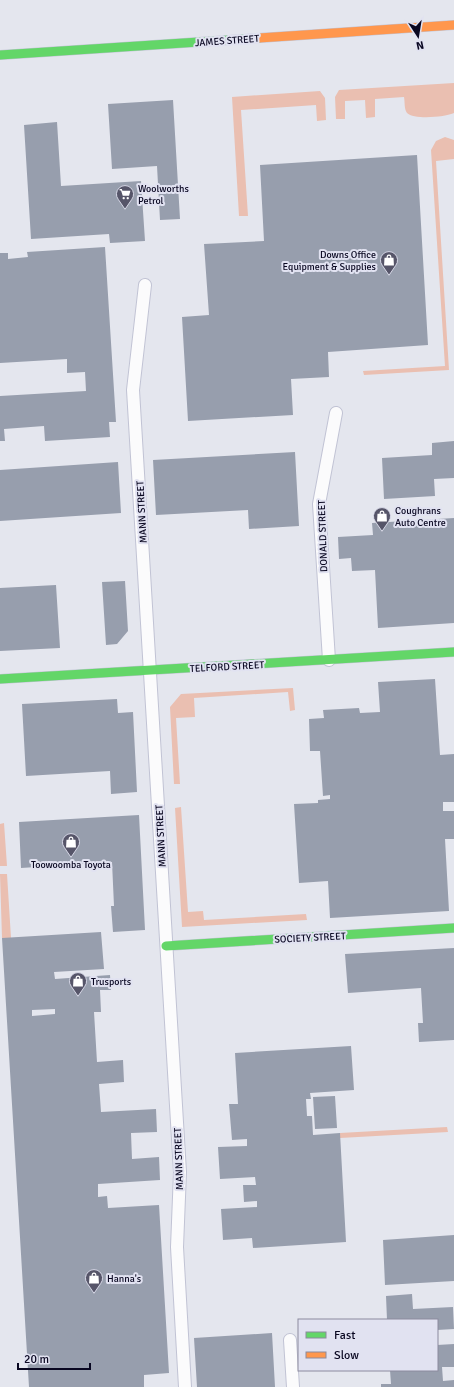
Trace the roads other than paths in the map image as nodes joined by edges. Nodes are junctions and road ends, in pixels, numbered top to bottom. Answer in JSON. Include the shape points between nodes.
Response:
{"nodes":[{"id":1,"x":454,"y":25,"type":"edge"},
{"id":2,"x":0,"y":55,"type":"edge"},
{"id":3,"x":145,"y":285,"type":"dead end"},
{"id":4,"x":336,"y":413,"type":"dead end"},
{"id":5,"x":454,"y":652,"type":"edge"},
{"id":6,"x":328,"y":660,"type":"junction"},
{"id":7,"x":150,"y":670,"type":"junction"},
{"id":8,"x":0,"y":679,"type":"edge"},
{"id":9,"x":454,"y":928,"type":"edge"},
{"id":10,"x":166,"y":946,"type":"junction"},
{"id":11,"x":290,"y":1340,"type":"dead end"},
{"id":12,"x":185,"y":1387,"type":"edge"},
{"id":13,"x":293,"y":1387,"type":"edge"}],
"edges":[{"from":1,"to":2,"type":"main road","name":"JAMES STREET"},
{"from":3,"to":7,"type":"lane","name":"MANN STREET","via":[[133,390]]},
{"from":4,"to":6,"type":"lane","name":"DONALD STREET","via":[[319,504]]},
{"from":5,"to":6,"type":"main road","name":"TELFORD STREET"},
{"from":6,"to":7,"type":"main road","name":"TELFORD STREET"},
{"from":7,"to":8,"type":"main road","name":"TELFORD STREET"},
{"from":7,"to":10,"type":"lane","name":"MANN STREET"},
{"from":9,"to":10,"type":"main road","name":"SOCIETY STREET"},
{"from":10,"to":12,"type":"lane","name":"MANN STREET","via":[[180,1172],[177,1247]]},
{"from":11,"to":13,"type":"lane"}]}
